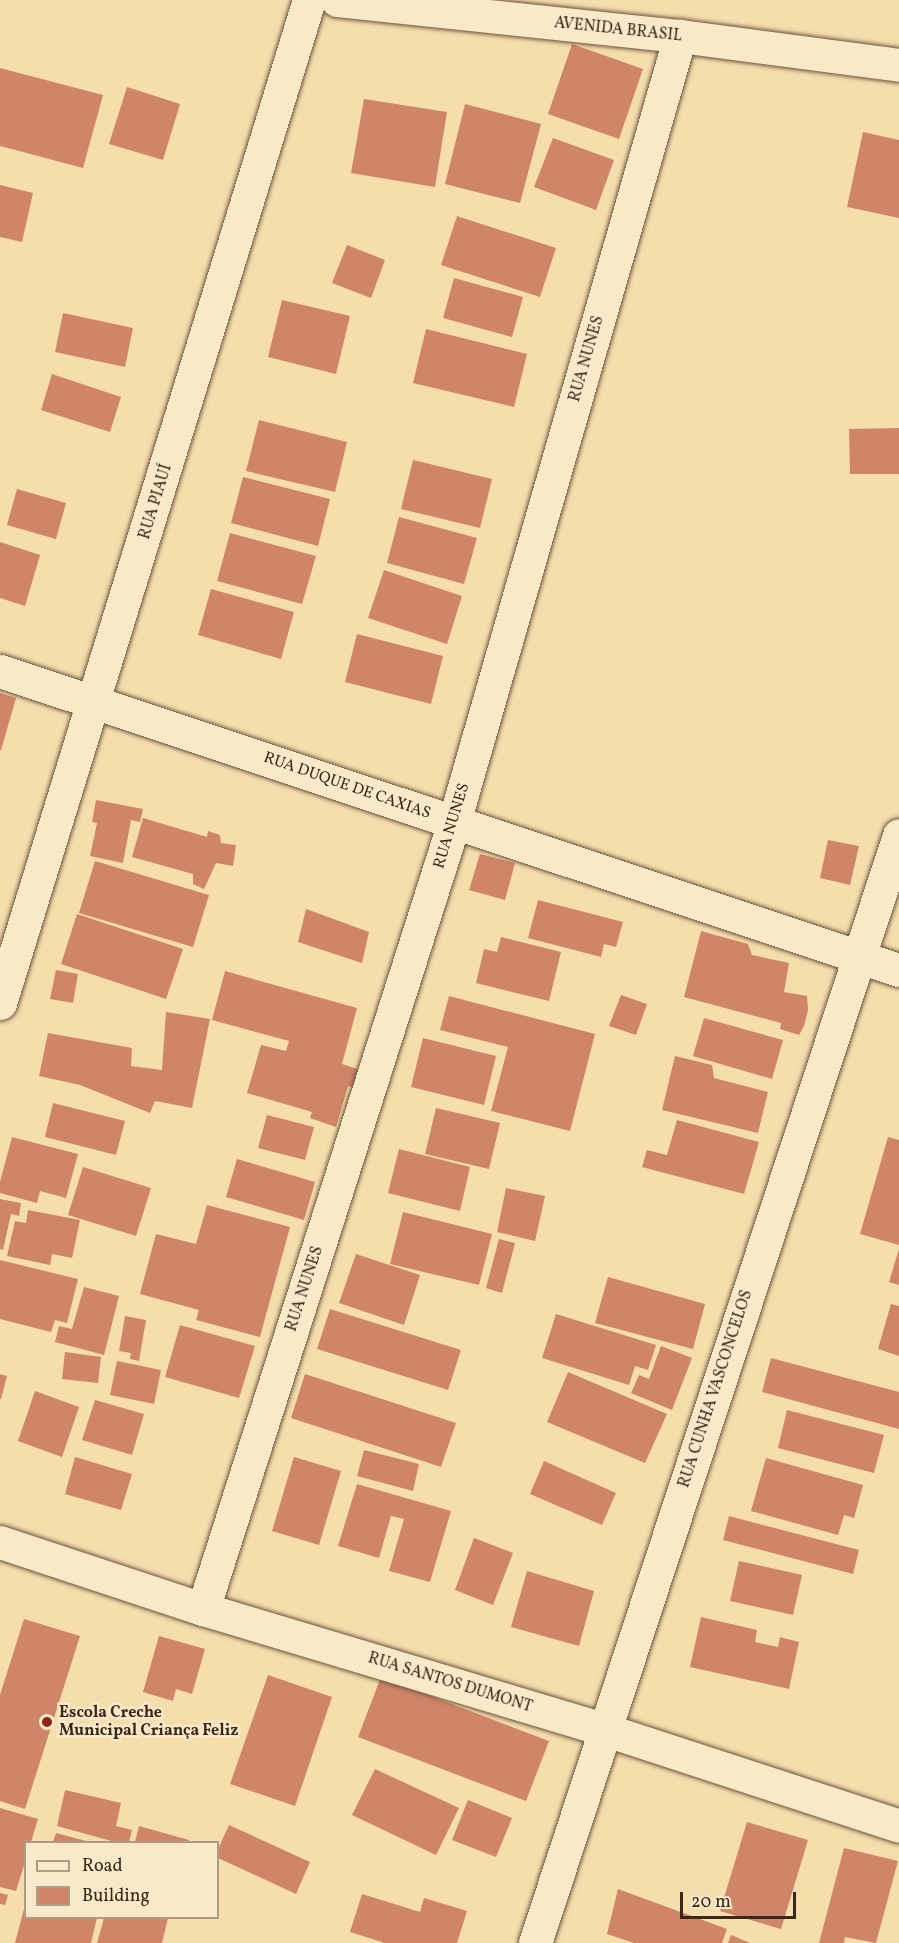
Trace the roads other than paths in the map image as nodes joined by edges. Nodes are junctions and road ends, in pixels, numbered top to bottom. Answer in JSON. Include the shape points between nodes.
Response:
{"nodes":[{"id":1,"x":309,"y":0,"type":"edge"},
{"id":2,"x":337,"y":0,"type":"edge"},
{"id":3,"x":680,"y":36,"type":"junction"},
{"id":4,"x":899,"y":65,"type":"edge"},
{"id":5,"x":0,"y":671,"type":"edge"},
{"id":6,"x":95,"y":701,"type":"junction"},
{"id":7,"x":454,"y":822,"type":"junction"},
{"id":8,"x":899,"y":835,"type":"edge"},
{"id":9,"x":859,"y":958,"type":"junction"},
{"id":10,"x":899,"y":970,"type":"edge"},
{"id":11,"x":0,"y":1003,"type":"edge"},
{"id":12,"x":0,"y":1542,"type":"edge"},
{"id":13,"x":203,"y":1609,"type":"junction"},
{"id":14,"x":603,"y":1729,"type":"junction"},
{"id":15,"x":899,"y":1826,"type":"edge"},
{"id":16,"x":535,"y":1943,"type":"edge"}],
"edges":[{"from":1,"to":6,"type":"street","name":"RUA PIAUÍ"},
{"from":2,"to":3,"type":"street","name":"AVENIDA BRASIL"},
{"from":3,"to":4,"type":"street","name":"AVENIDA BRASIL"},
{"from":3,"to":7,"type":"street","name":"RUA NUNES"},
{"from":5,"to":6,"type":"street","name":"RUA DUQUE DE CAXIAS"},
{"from":6,"to":7,"type":"street","name":"RUA DUQUE DE CAXIAS"},
{"from":6,"to":11,"type":"street","name":"RUA PIAUÍ"},
{"from":7,"to":9,"type":"street","name":"RUA DUQUE DE CAXIAS"},
{"from":7,"to":13,"type":"street","name":"RUA NUNES"},
{"from":8,"to":9,"type":"street","name":"RUA CUNHA VASCONCELOS"},
{"from":9,"to":10,"type":"street","name":"RUA DUQUE DE CAXIAS"},
{"from":9,"to":14,"type":"street","name":"RUA CUNHA VASCONCELOS"},
{"from":12,"to":13,"type":"street","name":"RUA SANTOS DUMONT"},
{"from":13,"to":14,"type":"street","name":"RUA SANTOS DUMONT"},
{"from":14,"to":15,"type":"street","name":"RUA SANTOS DUMONT"},
{"from":14,"to":16,"type":"street","name":"RUA CUNHA VASCONCELOS"}]}
